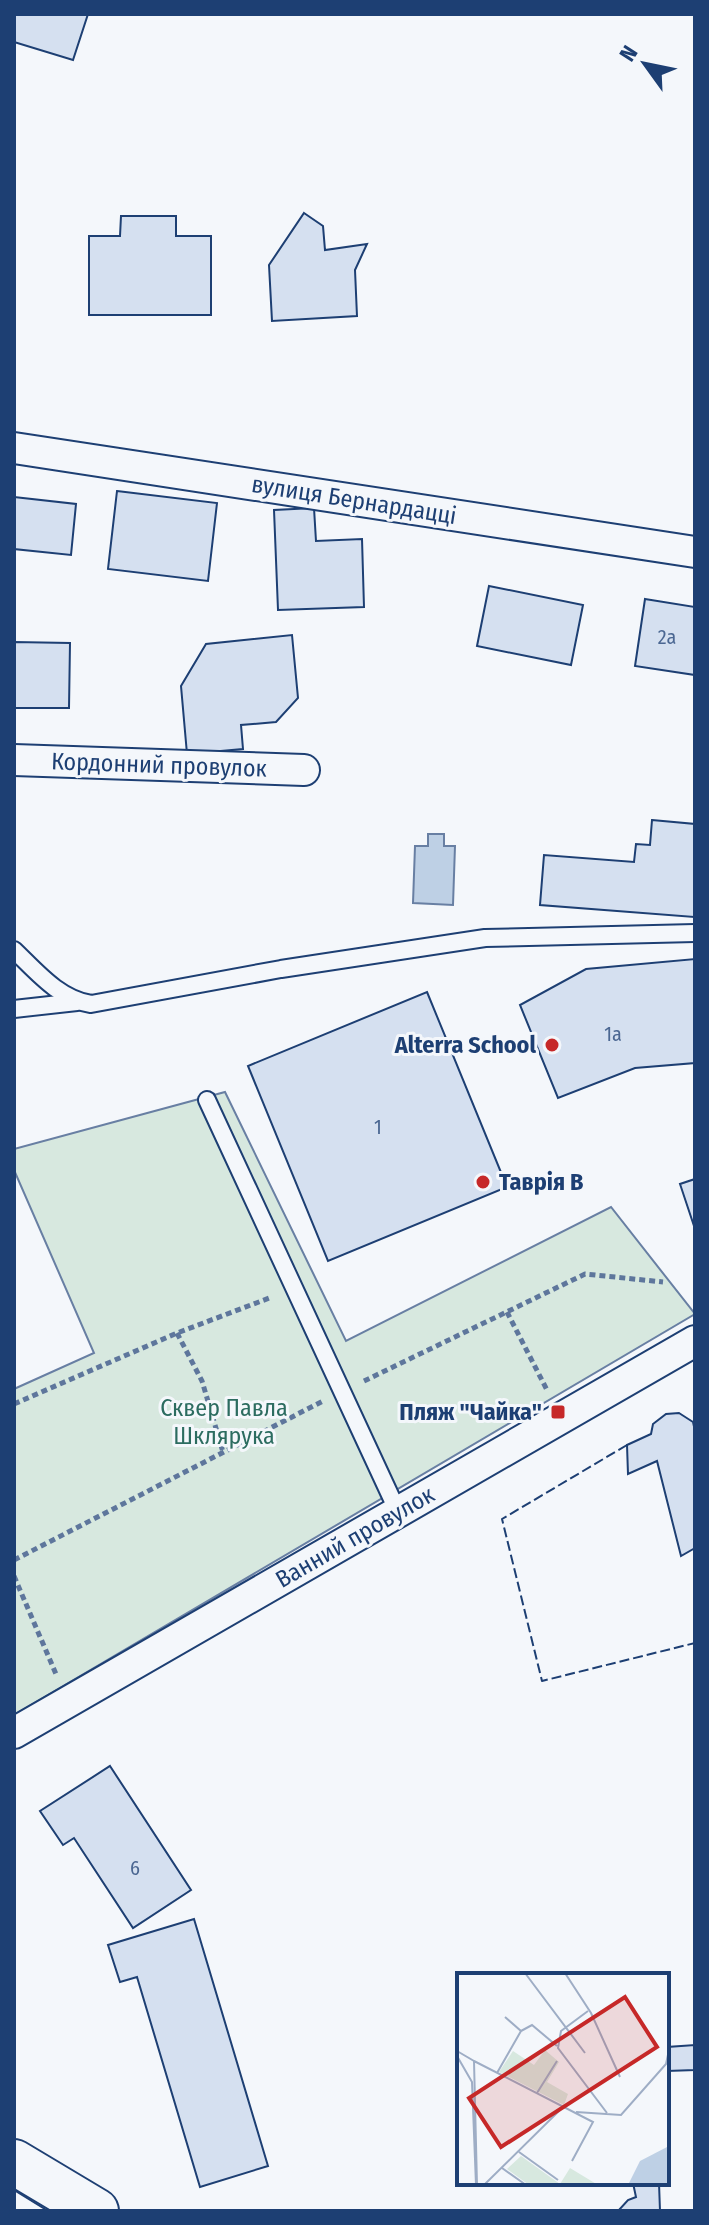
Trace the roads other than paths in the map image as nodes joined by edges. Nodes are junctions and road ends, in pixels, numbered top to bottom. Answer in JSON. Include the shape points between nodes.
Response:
{"nodes":[{"id":1,"x":14,"y":448,"type":"edge"},
{"id":2,"x":695,"y":552,"type":"edge"},
{"id":3,"x":14,"y":760,"type":"edge"},
{"id":4,"x":304,"y":770,"type":"dead end"},
{"id":5,"x":695,"y":933,"type":"edge"},
{"id":6,"x":14,"y":950,"type":"edge"},
{"id":7,"x":77,"y":1002,"type":"junction"},
{"id":8,"x":14,"y":1009,"type":"edge"},
{"id":9,"x":207,"y":1100,"type":"dead end"},
{"id":10,"x":695,"y":1341,"type":"edge"},
{"id":11,"x":398,"y":1512,"type":"junction"},
{"id":12,"x":14,"y":1733,"type":"edge"},
{"id":13,"x":14,"y":2162,"type":"edge"},
{"id":14,"x":96,"y":2211,"type":"edge"}],
"edges":[{"from":1,"to":2,"type":"street","name":"вулиця Бернардацці"},
{"from":3,"to":4,"type":"street","name":"Кордонний провулок"},
{"from":5,"to":7,"type":"lane","via":[[485,938],[105,1002]]},
{"from":6,"to":7,"type":"lane"},
{"from":7,"to":8,"type":"lane"},
{"from":9,"to":11,"type":"lane"},
{"from":10,"to":11,"type":"street","name":"Ванний провулок"},
{"from":11,"to":12,"type":"street","name":"Ванний провулок"},
{"from":13,"to":14,"type":"main road"}]}
